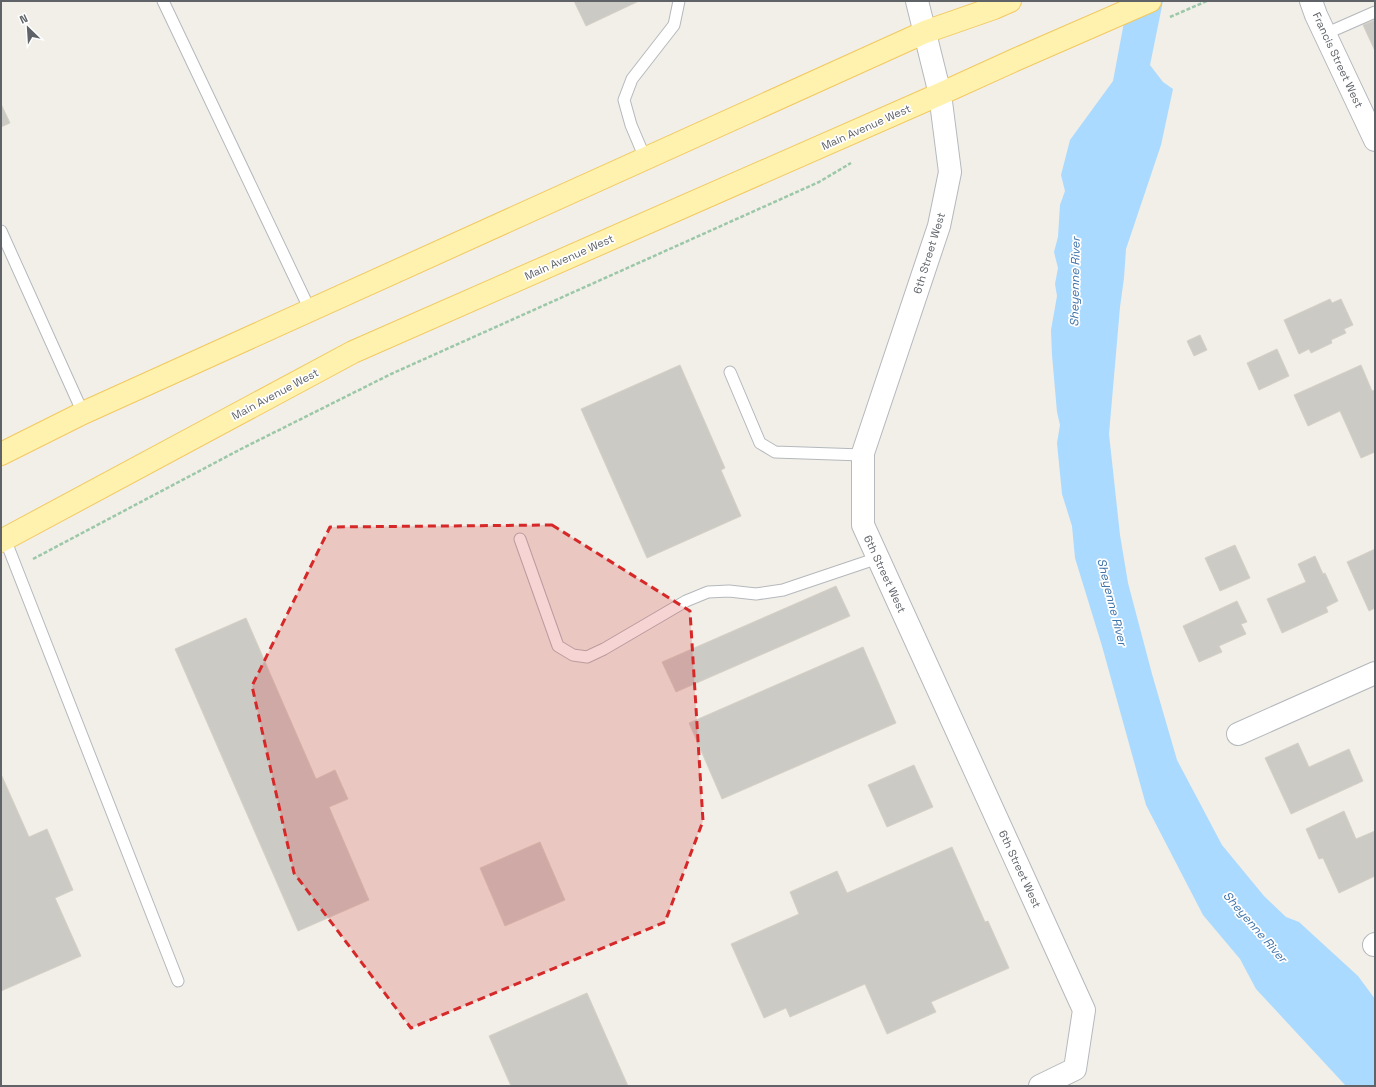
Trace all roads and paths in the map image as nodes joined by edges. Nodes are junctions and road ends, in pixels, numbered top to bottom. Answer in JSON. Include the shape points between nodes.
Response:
{"nodes":[{"id":1,"x":163,"y":1,"type":"edge"},
{"id":2,"x":679,"y":1,"type":"edge"},
{"id":3,"x":917,"y":1,"type":"edge"},
{"id":4,"x":1010,"y":1,"type":"edge"},
{"id":5,"x":1150,"y":1,"type":"edge"},
{"id":6,"x":1207,"y":1,"type":"edge"},
{"id":7,"x":1311,"y":1,"type":"edge"},
{"id":8,"x":1375,"y":12,"type":"edge"},
{"id":9,"x":1164,"y":20,"type":"dead end"},
{"id":10,"x":925,"y":32,"type":"junction"},
{"id":11,"x":1325,"y":34,"type":"junction"},
{"id":12,"x":940,"y":94,"type":"junction"},
{"id":13,"x":1375,"y":140,"type":"edge"},
{"id":14,"x":645,"y":158,"type":"junction"},
{"id":15,"x":856,"y":160,"type":"dead end"},
{"id":16,"x":1,"y":231,"type":"edge"},
{"id":17,"x":310,"y":310,"type":"junction"},
{"id":18,"x":730,"y":372,"type":"dead end"},
{"id":19,"x":83,"y":413,"type":"junction"},
{"id":20,"x":1,"y":454,"type":"edge"},
{"id":21,"x":862,"y":455,"type":"junction"},
{"id":22,"x":520,"y":538,"type":"dead end"},
{"id":23,"x":3,"y":540,"type":"edge"},
{"id":24,"x":878,"y":558,"type":"junction"},
{"id":25,"x":16,"y":568,"type":"junction"},
{"id":26,"x":1375,"y":673,"type":"edge"},
{"id":27,"x":1238,"y":734,"type":"dead end"},
{"id":28,"x":178,"y":981,"type":"dead end"},
{"id":29,"x":1040,"y":1086,"type":"edge"}],
"edges":[{"from":1,"to":17,"type":"lane"},
{"from":2,"to":14,"type":"lane","via":[[674,25],[632,78],[624,100]]},
{"from":3,"to":10,"type":"street","name":"6th Street West"},
{"from":4,"to":10,"type":"main road"},
{"from":5,"to":12,"type":"main road","name":"Main Avenue West"},
{"from":6,"to":9,"type":"path"},
{"from":7,"to":11,"type":"street","name":"Francis Street West"},
{"from":8,"to":11,"type":"lane"},
{"from":10,"to":12,"type":"street","name":"6th Street West"},
{"from":10,"to":14,"type":"main road"},
{"from":11,"to":13,"type":"street","name":"Francis Street West"},
{"from":12,"to":21,"type":"street","name":"6th Street West","via":[[950,172],[940,219]]},
{"from":12,"to":23,"type":"main road","name":"Main Avenue West","via":[[353,352]]},
{"from":14,"to":17,"type":"main road"},
{"from":15,"to":25,"type":"path","via":[[819,182],[391,374],[241,449]]},
{"from":16,"to":19,"type":"lane"},
{"from":17,"to":19,"type":"main road"},
{"from":18,"to":21,"type":"lane","via":[[760,443],[775,452]]},
{"from":19,"to":20,"type":"main road"},
{"from":21,"to":24,"type":"street","name":"6th Street West","via":[[863,525]]},
{"from":22,"to":24,"type":"lane","via":[[558,646],[573,655],[587,657],[604,650],[686,601],[708,592],[756,594],[783,590]]},
{"from":23,"to":25,"type":"lane"},
{"from":24,"to":29,"type":"street","name":"6th Street West","via":[[1084,1010],[1075,1069]]},
{"from":25,"to":28,"type":"lane"},
{"from":26,"to":27,"type":"street"}]}
